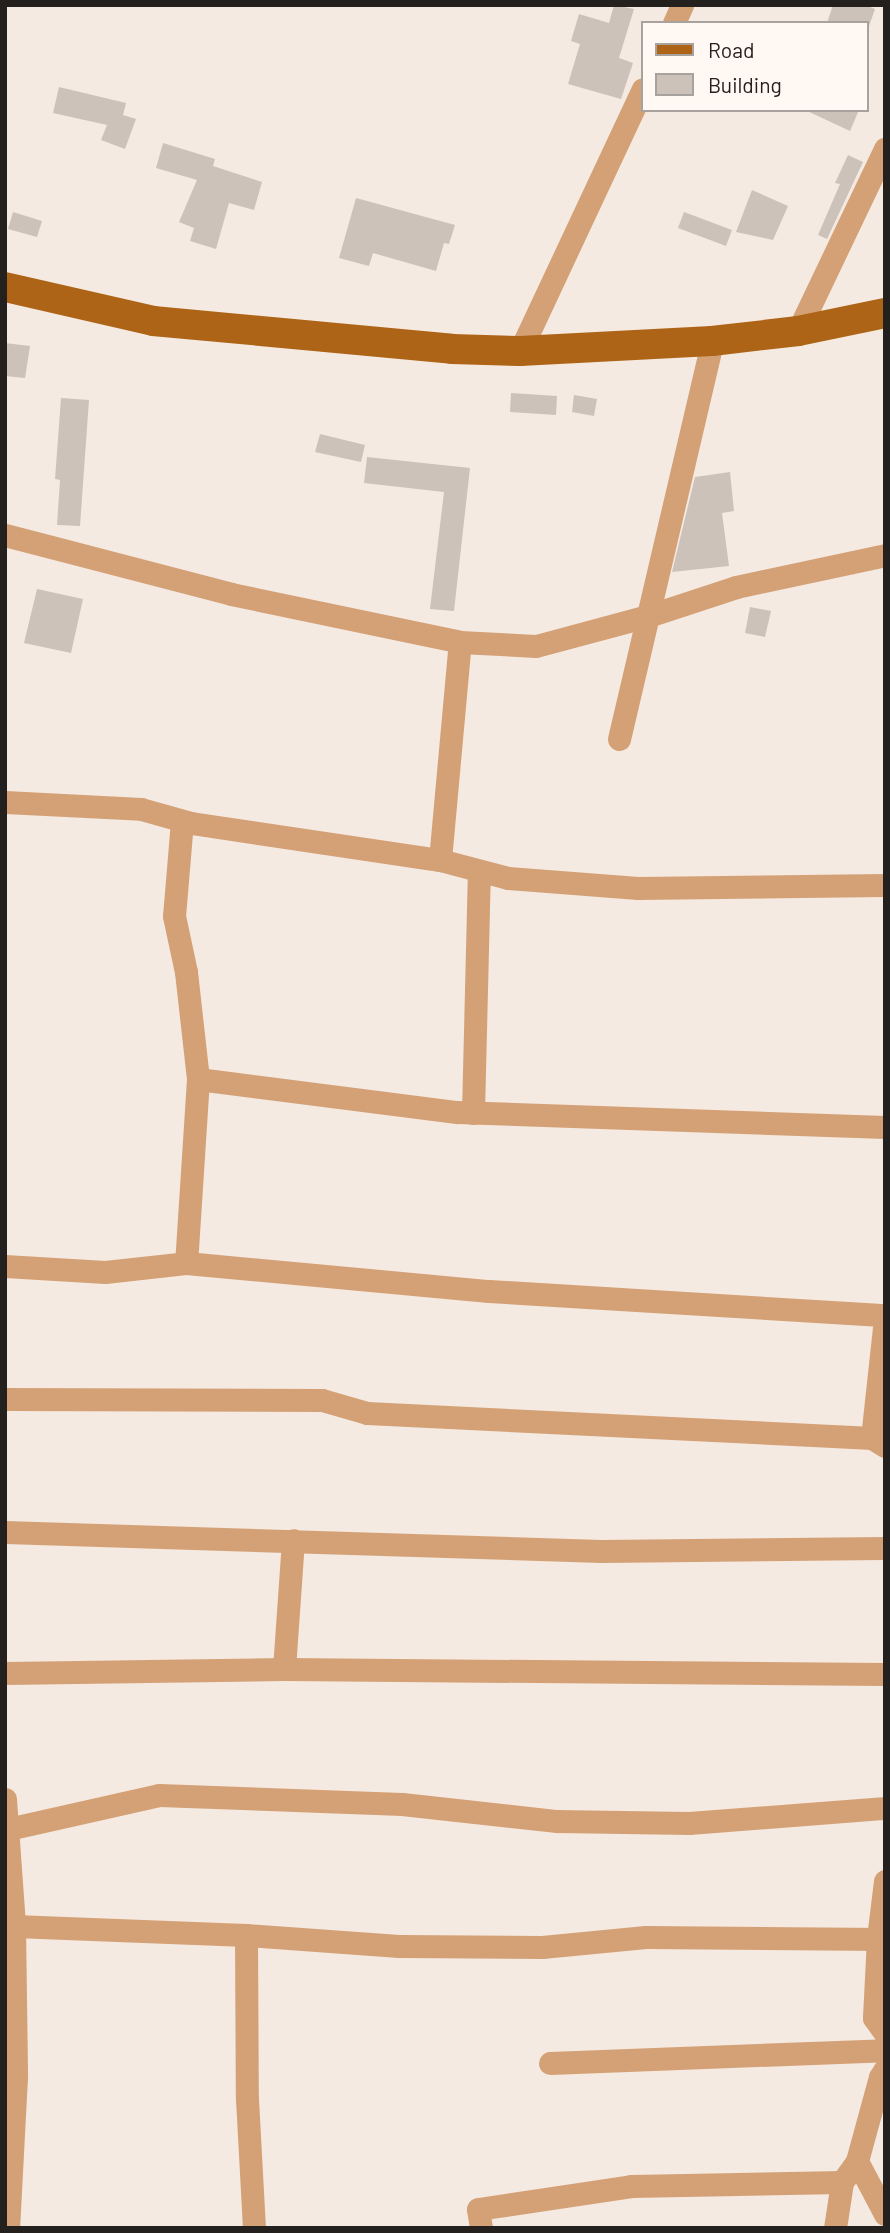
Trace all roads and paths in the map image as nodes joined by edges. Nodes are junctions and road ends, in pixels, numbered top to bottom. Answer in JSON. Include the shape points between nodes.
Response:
{"nodes":[{"id":1,"x":682,"y":5,"type":"edge"},
{"id":2,"x":675,"y":21,"type":"edge"},
{"id":3,"x":642,"y":91,"type":"edge"},
{"id":4,"x":885,"y":149,"type":"edge"},
{"id":5,"x":5,"y":287,"type":"edge"},
{"id":6,"x":885,"y":313,"type":"edge"},
{"id":7,"x":798,"y":331,"type":"junction"},
{"id":8,"x":712,"y":341,"type":"junction"},
{"id":9,"x":520,"y":351,"type":"junction"},
{"id":10,"x":5,"y":535,"type":"edge"},
{"id":11,"x":885,"y":555,"type":"edge"},
{"id":12,"x":648,"y":616,"type":"junction"},
{"id":13,"x":460,"y":642,"type":"junction"},
{"id":14,"x":619,"y":739,"type":"dead end"},
{"id":15,"x":5,"y":802,"type":"edge"},
{"id":16,"x":182,"y":821,"type":"junction"},
{"id":17,"x":440,"y":860,"type":"junction"},
{"id":18,"x":479,"y":871,"type":"junction"},
{"id":19,"x":885,"y":885,"type":"edge"},
{"id":20,"x":198,"y":1080,"type":"junction"},
{"id":21,"x":473,"y":1113,"type":"junction"},
{"id":22,"x":885,"y":1127,"type":"edge"},
{"id":23,"x":186,"y":1263,"type":"junction"},
{"id":24,"x":5,"y":1266,"type":"edge"},
{"id":25,"x":885,"y":1317,"type":"edge"},
{"id":26,"x":5,"y":1399,"type":"edge"},
{"id":27,"x":878,"y":1442,"type":"edge"},
{"id":28,"x":5,"y":1532,"type":"edge"},
{"id":29,"x":293,"y":1539,"type":"junction"},
{"id":30,"x":885,"y":1548,"type":"edge"},
{"id":31,"x":284,"y":1669,"type":"junction"},
{"id":32,"x":5,"y":1673,"type":"edge"},
{"id":33,"x":885,"y":1674,"type":"edge"},
{"id":34,"x":5,"y":1799,"type":"edge"},
{"id":35,"x":885,"y":1808,"type":"edge"},
{"id":36,"x":8,"y":1829,"type":"junction"},
{"id":37,"x":885,"y":1881,"type":"edge"},
{"id":38,"x":14,"y":1926,"type":"junction"},
{"id":39,"x":246,"y":1935,"type":"junction"},
{"id":40,"x":881,"y":1939,"type":"edge"},
{"id":41,"x":885,"y":2033,"type":"edge"},
{"id":42,"x":885,"y":2050,"type":"edge"},
{"id":43,"x":550,"y":2063,"type":"dead end"},
{"id":44,"x":885,"y":2069,"type":"edge"},
{"id":45,"x":857,"y":2161,"type":"junction"},
{"id":46,"x":842,"y":2182,"type":"junction"},
{"id":47,"x":885,"y":2214,"type":"edge"},
{"id":48,"x":8,"y":2228,"type":"edge"},
{"id":49,"x":254,"y":2228,"type":"edge"},
{"id":50,"x":481,"y":2228,"type":"edge"},
{"id":51,"x":835,"y":2228,"type":"edge"}],
"edges":[{"from":1,"to":2,"type":"street"},
{"from":3,"to":9,"type":"street"},
{"from":4,"to":7,"type":"street"},
{"from":5,"to":9,"type":"main road","via":[[153,321],[452,349]]},
{"from":6,"to":7,"type":"main road"},
{"from":7,"to":8,"type":"main road"},
{"from":8,"to":9,"type":"main road"},
{"from":8,"to":12,"type":"street"},
{"from":10,"to":13,"type":"street","via":[[231,594]]},
{"from":11,"to":12,"type":"street","via":[[736,587]]},
{"from":12,"to":13,"type":"street","via":[[536,646]]},
{"from":12,"to":14,"type":"street"},
{"from":13,"to":17,"type":"street"},
{"from":15,"to":16,"type":"street","via":[[141,809]]},
{"from":16,"to":17,"type":"street"},
{"from":16,"to":20,"type":"street","via":[[174,916],[186,972]]},
{"from":17,"to":18,"type":"street"},
{"from":18,"to":19,"type":"street","via":[[508,878],[638,888]]},
{"from":18,"to":21,"type":"street"},
{"from":20,"to":21,"type":"street"},
{"from":20,"to":23,"type":"street"},
{"from":21,"to":22,"type":"street"},
{"from":23,"to":24,"type":"street","via":[[105,1272]]},
{"from":23,"to":25,"type":"street","via":[[489,1291]]},
{"from":25,"to":27,"type":"street"},
{"from":26,"to":27,"type":"street","via":[[322,1400],[367,1413]]},
{"from":28,"to":29,"type":"street"},
{"from":29,"to":30,"type":"street","via":[[601,1551]]},
{"from":29,"to":31,"type":"street"},
{"from":31,"to":32,"type":"street"},
{"from":31,"to":33,"type":"street"},
{"from":34,"to":36,"type":"street"},
{"from":35,"to":36,"type":"street","via":[[690,1823],[556,1821],[402,1804],[159,1795]]},
{"from":36,"to":38,"type":"street"},
{"from":37,"to":40,"type":"street"},
{"from":38,"to":39,"type":"street"},
{"from":38,"to":48,"type":"street","via":[[16,2077]]},
{"from":39,"to":40,"type":"street","via":[[399,1946],[542,1947],[646,1937]]},
{"from":39,"to":49,"type":"street"},
{"from":40,"to":41,"type":"street","via":[[874,2018]]},
{"from":42,"to":43,"type":"street"},
{"from":44,"to":45,"type":"street"},
{"from":45,"to":46,"type":"street"},
{"from":45,"to":47,"type":"street"},
{"from":46,"to":50,"type":"street","via":[[631,2186],[478,2209]]},
{"from":46,"to":51,"type":"street"}]}
